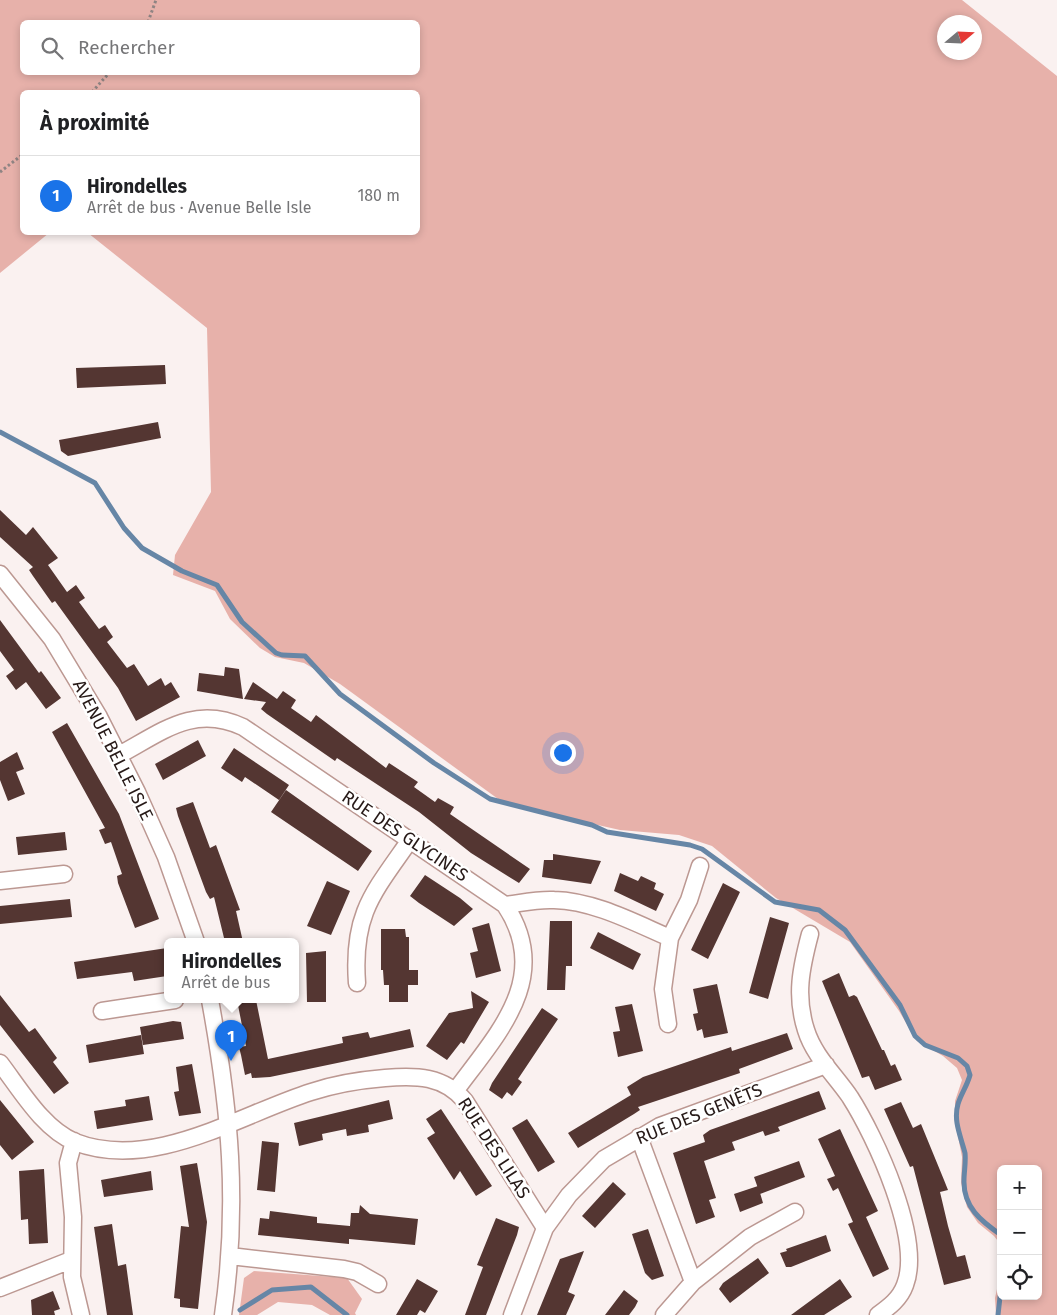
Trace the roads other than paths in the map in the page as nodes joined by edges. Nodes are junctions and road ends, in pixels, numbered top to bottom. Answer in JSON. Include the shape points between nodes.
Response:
{"nodes":[{"id":1,"x":0,"y":574,"type":"edge"},
{"id":2,"x":119,"y":755,"type":"junction"},
{"id":3,"x":410,"y":840,"type":"junction"},
{"id":4,"x":700,"y":866,"type":"dead end"},
{"id":5,"x":64,"y":874,"type":"dead end"},
{"id":6,"x":0,"y":881,"type":"edge"},
{"id":7,"x":504,"y":905,"type":"junction"},
{"id":8,"x":810,"y":934,"type":"dead end"},
{"id":9,"x":195,"y":938,"type":"edge"},
{"id":10,"x":670,"y":938,"type":"junction"},
{"id":11,"x":357,"y":983,"type":"dead end"},
{"id":12,"x":164,"y":1002,"type":"edge"},
{"id":13,"x":210,"y":1003,"type":"edge"},
{"id":14,"x":102,"y":1011,"type":"dead end"},
{"id":15,"x":668,"y":1024,"type":"dead end"},
{"id":16,"x":0,"y":1063,"type":"edge"},
{"id":17,"x":826,"y":1065,"type":"junction"},
{"id":18,"x":456,"y":1090,"type":"junction"},
{"id":19,"x":228,"y":1125,"type":"junction"},
{"id":20,"x":639,"y":1137,"type":"junction"},
{"id":21,"x":74,"y":1141,"type":"junction"},
{"id":22,"x":795,"y":1212,"type":"dead end"},
{"id":23,"x":545,"y":1228,"type":"junction"},
{"id":24,"x":230,"y":1256,"type":"junction"},
{"id":25,"x":71,"y":1260,"type":"junction"},
{"id":26,"x":693,"y":1282,"type":"junction"},
{"id":27,"x":378,"y":1284,"type":"dead end"},
{"id":28,"x":0,"y":1288,"type":"edge"},
{"id":29,"x":81,"y":1315,"type":"edge"},
{"id":30,"x":223,"y":1315,"type":"edge"},
{"id":31,"x":512,"y":1315,"type":"edge"},
{"id":32,"x":664,"y":1315,"type":"edge"},
{"id":33,"x":878,"y":1315,"type":"edge"}],
"edges":[{"from":1,"to":2,"type":"street","name":"AVENUE BELLE ISLE","via":[[62,653]]},
{"from":2,"to":3,"type":"street","name":"RUE DES GLYCINES","via":[[186,721],[217,718],[230,721],[244,727]]},
{"from":2,"to":9,"type":"street","name":"AVENUE BELLE ISLE","via":[[166,857]]},
{"from":3,"to":7,"type":"street","name":"RUE DES GLYCINES"},
{"from":3,"to":11,"type":"street","via":[[377,887],[360,923],[356,939]]},
{"from":4,"to":10,"type":"street","via":[[689,900]]},
{"from":5,"to":6,"type":"street"},
{"from":7,"to":10,"type":"street","via":[[571,901],[606,911]]},
{"from":7,"to":18,"type":"street","name":"RUE DES GLYCINES","via":[[516,925],[521,944],[524,970],[521,987],[511,1010]]},
{"from":8,"to":17,"type":"street","via":[[801,968],[799,998],[807,1032]]},
{"from":10,"to":15,"type":"street","via":[[663,989]]},
{"from":12,"to":14,"type":"street"},
{"from":13,"to":19,"type":"street"},
{"from":16,"to":21,"type":"street","via":[[48,1122]]},
{"from":17,"to":20,"type":"street","name":"RUE DES GENÊTS","via":[[680,1118]]},
{"from":17,"to":33,"type":"street","via":[[874,1140],[902,1218],[909,1256],[908,1279],[898,1299]]},
{"from":18,"to":19,"type":"street","name":"RUE DES LILAS","via":[[418,1076],[362,1080],[313,1091]]},
{"from":18,"to":23,"type":"street","name":"RUE DES LILAS"},
{"from":19,"to":21,"type":"street","name":"RUE DES LILAS","via":[[163,1145],[126,1150],[108,1150]]},
{"from":19,"to":24,"type":"street","via":[[233,1206]]},
{"from":20,"to":23,"type":"street","name":"RUE DES GENÊTS","via":[[589,1172]]},
{"from":20,"to":26,"type":"street"},
{"from":21,"to":25,"type":"street","via":[[68,1168]]},
{"from":22,"to":26,"type":"street","via":[[750,1237]]},
{"from":23,"to":31,"type":"street"},
{"from":24,"to":27,"type":"street","via":[[344,1269],[357,1272]]},
{"from":24,"to":30,"type":"street"},
{"from":25,"to":28,"type":"street"},
{"from":25,"to":29,"type":"street","via":[[74,1293]]},
{"from":26,"to":32,"type":"street"}]}
